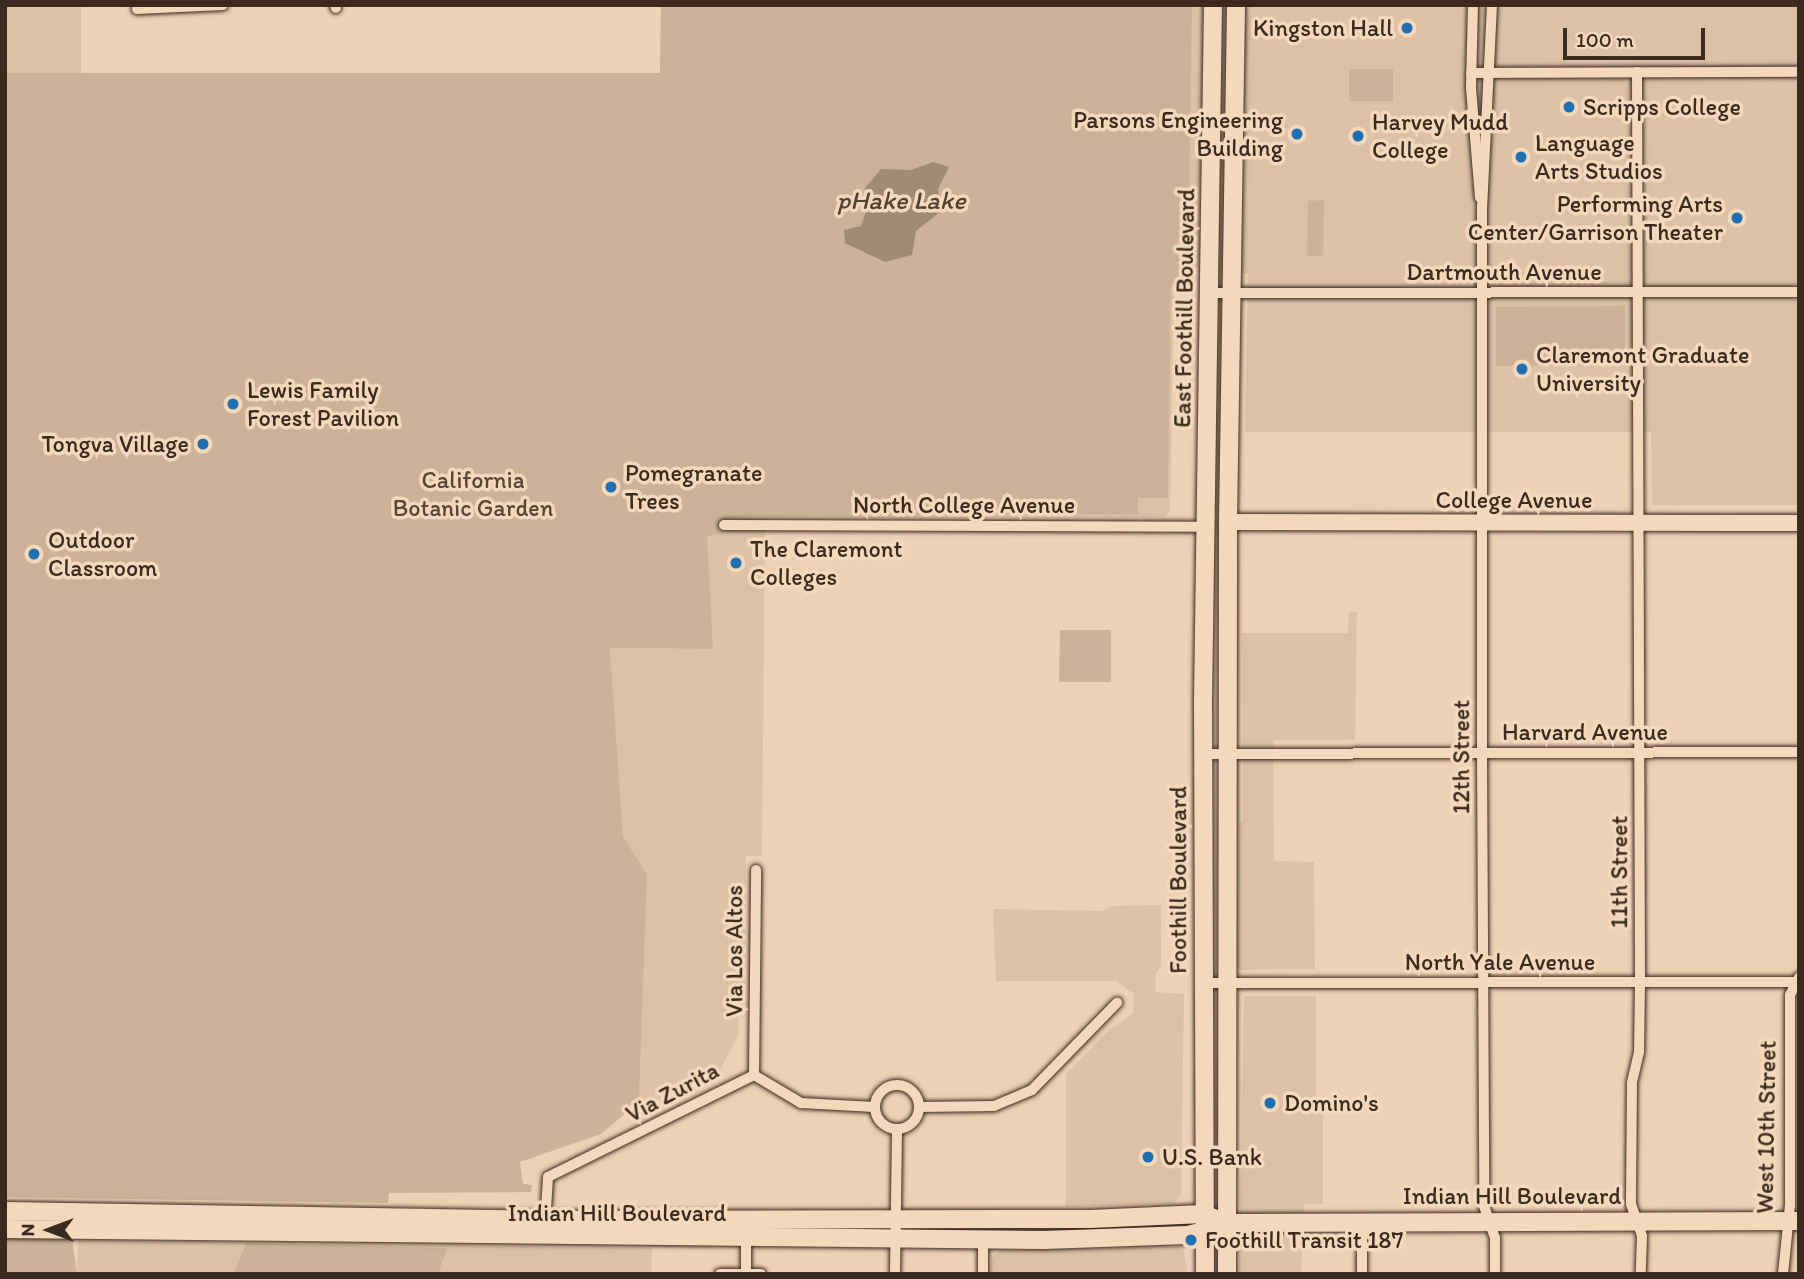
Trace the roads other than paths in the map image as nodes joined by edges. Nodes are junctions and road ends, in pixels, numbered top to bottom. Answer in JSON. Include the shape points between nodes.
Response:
{"nodes":[{"id":1,"x":223,"y":5,"type":"edge"},
{"id":2,"x":1213,"y":5,"type":"edge"},
{"id":3,"x":1236,"y":5,"type":"edge"},
{"id":4,"x":1473,"y":5,"type":"edge"},
{"id":5,"x":1492,"y":5,"type":"edge"},
{"id":6,"x":137,"y":9,"type":"dead end"},
{"id":7,"x":1491,"y":72,"type":"junction"},
{"id":8,"x":1637,"y":72,"type":"junction"},
{"id":9,"x":1799,"y":72,"type":"edge"},
{"id":10,"x":1472,"y":73,"type":"junction"},
{"id":11,"x":1482,"y":207,"type":"junction"},
{"id":12,"x":1637,"y":292,"type":"junction"},
{"id":13,"x":1799,"y":292,"type":"edge"},
{"id":14,"x":1209,"y":293,"type":"junction"},
{"id":15,"x":1231,"y":293,"type":"junction"},
{"id":16,"x":1481,"y":293,"type":"junction"},
{"id":17,"x":1206,"y":449,"type":"junction"},
{"id":18,"x":1228,"y":522,"type":"junction"},
{"id":19,"x":1483,"y":523,"type":"junction"},
{"id":20,"x":1638,"y":523,"type":"junction"},
{"id":21,"x":1799,"y":523,"type":"edge"},
{"id":22,"x":724,"y":525,"type":"dead end"},
{"id":23,"x":1205,"y":527,"type":"junction"},
{"id":24,"x":1228,"y":593,"type":"junction"},
{"id":25,"x":1799,"y":752,"type":"edge"},
{"id":26,"x":1482,"y":753,"type":"junction"},
{"id":27,"x":1640,"y":753,"type":"junction"},
{"id":28,"x":1203,"y":754,"type":"junction"},
{"id":29,"x":1227,"y":754,"type":"junction"},
{"id":30,"x":756,"y":870,"type":"dead end"},
{"id":31,"x":1798,"y":980,"type":"edge"},
{"id":32,"x":1227,"y":982,"type":"junction"},
{"id":33,"x":1483,"y":983,"type":"junction"},
{"id":34,"x":1640,"y":983,"type":"junction"},
{"id":35,"x":1202,"y":984,"type":"junction"},
{"id":36,"x":1117,"y":1003,"type":"dead end"},
{"id":37,"x":754,"y":1075,"type":"junction"},
{"id":38,"x":874,"y":1107,"type":"junction"},
{"id":39,"x":919,"y":1107,"type":"junction"},
{"id":40,"x":897,"y":1129,"type":"junction"},
{"id":41,"x":5,"y":1211,"type":"edge"},
{"id":42,"x":1203,"y":1214,"type":"junction"},
{"id":43,"x":895,"y":1219,"type":"junction"},
{"id":44,"x":1490,"y":1220,"type":"junction"},
{"id":45,"x":1636,"y":1220,"type":"junction"},
{"id":46,"x":1362,"y":1221,"type":"junction"},
{"id":47,"x":1793,"y":1221,"type":"edge"},
{"id":48,"x":1226,"y":1223,"type":"junction"},
{"id":49,"x":544,"y":1228,"type":"junction"},
{"id":50,"x":746,"y":1228,"type":"junction"},
{"id":51,"x":5,"y":1229,"type":"edge"},
{"id":52,"x":1203,"y":1234,"type":"junction"},
{"id":53,"x":895,"y":1238,"type":"junction"},
{"id":54,"x":983,"y":1238,"type":"junction"},
{"id":55,"x":746,"y":1273,"type":"edge"},
{"id":56,"x":720,"y":1274,"type":"edge"},
{"id":57,"x":761,"y":1274,"type":"edge"},
{"id":58,"x":895,"y":1274,"type":"edge"},
{"id":59,"x":983,"y":1274,"type":"edge"},
{"id":60,"x":1205,"y":1274,"type":"edge"},
{"id":61,"x":1227,"y":1274,"type":"edge"},
{"id":62,"x":1362,"y":1274,"type":"edge"},
{"id":63,"x":1495,"y":1274,"type":"edge"},
{"id":64,"x":1642,"y":1274,"type":"edge"},
{"id":65,"x":1783,"y":1274,"type":"edge"}],
"edges":[{"from":1,"to":6,"type":"street"},
{"from":2,"to":14,"type":"main road","name":"East Foothill Boulevard"},
{"from":3,"to":15,"type":"main road","name":"East Foothill Boulevard"},
{"from":4,"to":10,"type":"street"},
{"from":5,"to":7,"type":"street"},
{"from":7,"to":8,"type":"street"},
{"from":7,"to":10,"type":"street"},
{"from":7,"to":11,"type":"street"},
{"from":8,"to":9,"type":"street"},
{"from":8,"to":12,"type":"street"},
{"from":10,"to":11,"type":"street","via":[[1475,172]]},
{"from":11,"to":16,"type":"street","name":"12th Street"},
{"from":12,"to":13,"type":"street","name":"Dartmouth Avenue"},
{"from":12,"to":16,"type":"street","name":"Dartmouth Avenue"},
{"from":12,"to":20,"type":"street","name":"11th Street"},
{"from":14,"to":15,"type":"street","name":"Dartmouth Avenue"},
{"from":14,"to":17,"type":"main road","name":"East Foothill Boulevard"},
{"from":15,"to":16,"type":"street","name":"Dartmouth Avenue"},
{"from":15,"to":18,"type":"main road","name":"East Foothill Boulevard"},
{"from":16,"to":19,"type":"street","name":"12th Street"},
{"from":17,"to":18,"type":"main road","via":[[1213,471],[1215,509]]},
{"from":17,"to":23,"type":"main road","name":"East Foothill Boulevard"},
{"from":18,"to":19,"type":"street","name":"College Avenue"},
{"from":18,"to":24,"type":"main road","name":"Foothill Boulevard"},
{"from":19,"to":20,"type":"street","name":"College Avenue"},
{"from":19,"to":26,"type":"street","name":"12th Street"},
{"from":20,"to":21,"type":"street","name":"College Avenue"},
{"from":20,"to":27,"type":"street","name":"11th Street"},
{"from":22,"to":23,"type":"street","name":"North College Avenue"},
{"from":23,"to":24,"type":"main road","via":[[1215,530],[1217,577]]},
{"from":23,"to":28,"type":"main road","name":"Foothill Boulevard"},
{"from":24,"to":29,"type":"main road","name":"Foothill Boulevard"},
{"from":25,"to":27,"type":"street","name":"Harvard Avenue"},
{"from":26,"to":27,"type":"street","name":"Harvard Avenue"},
{"from":26,"to":29,"type":"street","name":"Harvard Avenue"},
{"from":26,"to":33,"type":"street","name":"12th Street"},
{"from":27,"to":34,"type":"street","name":"11th Street"},
{"from":28,"to":29,"type":"street","name":"Harvard Avenue"},
{"from":28,"to":35,"type":"main road","name":"Foothill Boulevard"},
{"from":29,"to":32,"type":"main road","name":"Foothill Boulevard"},
{"from":30,"to":37,"type":"street","name":"Via Los Altos"},
{"from":31,"to":34,"type":"street","name":"North Yale Avenue"},
{"from":31,"to":47,"type":"street","name":"West 10th Street","via":[[1790,995]]},
{"from":32,"to":33,"type":"street","name":"North Yale Avenue"},
{"from":32,"to":35,"type":"street","name":"North Yale Avenue"},
{"from":32,"to":48,"type":"main road","name":"Foothill Boulevard"},
{"from":33,"to":34,"type":"street","name":"North Yale Avenue"},
{"from":33,"to":44,"type":"street","name":"12th Street","via":[[1484,1206]]},
{"from":34,"to":45,"type":"street","name":"11th Street","via":[[1639,1052],[1632,1083],[1631,1204]]},
{"from":35,"to":42,"type":"main road","name":"Foothill Boulevard"},
{"from":36,"to":39,"type":"street","via":[[1032,1090],[994,1106]]},
{"from":37,"to":38,"type":"street","name":"Via Zurita","via":[[801,1103]]},
{"from":37,"to":49,"type":"street","name":"Via Zurita","via":[[548,1178]]},
{"from":38,"to":39,"type":"street","via":[[881,1091],[897,1084],[913,1091]]},
{"from":38,"to":40,"type":"street","via":[[881,1123]]},
{"from":39,"to":40,"type":"street","via":[[913,1123]]},
{"from":40,"to":43,"type":"street"},
{"from":41,"to":49,"type":"main road","name":"Indian Hill Boulevard"},
{"from":42,"to":43,"type":"main road","name":"Indian Hill Boulevard"},
{"from":42,"to":48,"type":"main road","name":"Indian Hill Boulevard"},
{"from":42,"to":52,"type":"main road","name":"Foothill Boulevard"},
{"from":43,"to":50,"type":"main road","name":"Indian Hill Boulevard"},
{"from":43,"to":53,"type":"street"},
{"from":44,"to":45,"type":"main road","name":"Indian Hill Boulevard"},
{"from":44,"to":46,"type":"main road","name":"Indian Hill Boulevard"},
{"from":44,"to":63,"type":"street","name":"12th Street","via":[[1496,1238]]},
{"from":45,"to":47,"type":"main road","name":"Indian Hill Boulevard"},
{"from":45,"to":64,"type":"street","name":"11th Street","via":[[1642,1236]]},
{"from":46,"to":48,"type":"main road","name":"Indian Hill Boulevard"},
{"from":46,"to":62,"type":"street"},
{"from":47,"to":65,"type":"street","name":"West 10th Street"},
{"from":48,"to":52,"type":"main road","name":"Indian Hill Boulevard"},
{"from":48,"to":61,"type":"main road","name":"Foothill Boulevard"},
{"from":49,"to":50,"type":"main road","name":"Indian Hill Boulevard"},
{"from":49,"to":51,"type":"main road","name":"Indian Hill Boulevard"},
{"from":50,"to":53,"type":"main road","name":"Indian Hill Boulevard"},
{"from":50,"to":55,"type":"street"},
{"from":52,"to":54,"type":"main road","name":"Indian Hill Boulevard"},
{"from":52,"to":60,"type":"main road","name":"Foothill Boulevard"},
{"from":53,"to":54,"type":"main road","name":"Indian Hill Boulevard"},
{"from":53,"to":58,"type":"street"},
{"from":54,"to":59,"type":"street"},
{"from":55,"to":56,"type":"street"},
{"from":55,"to":57,"type":"street"}]}
